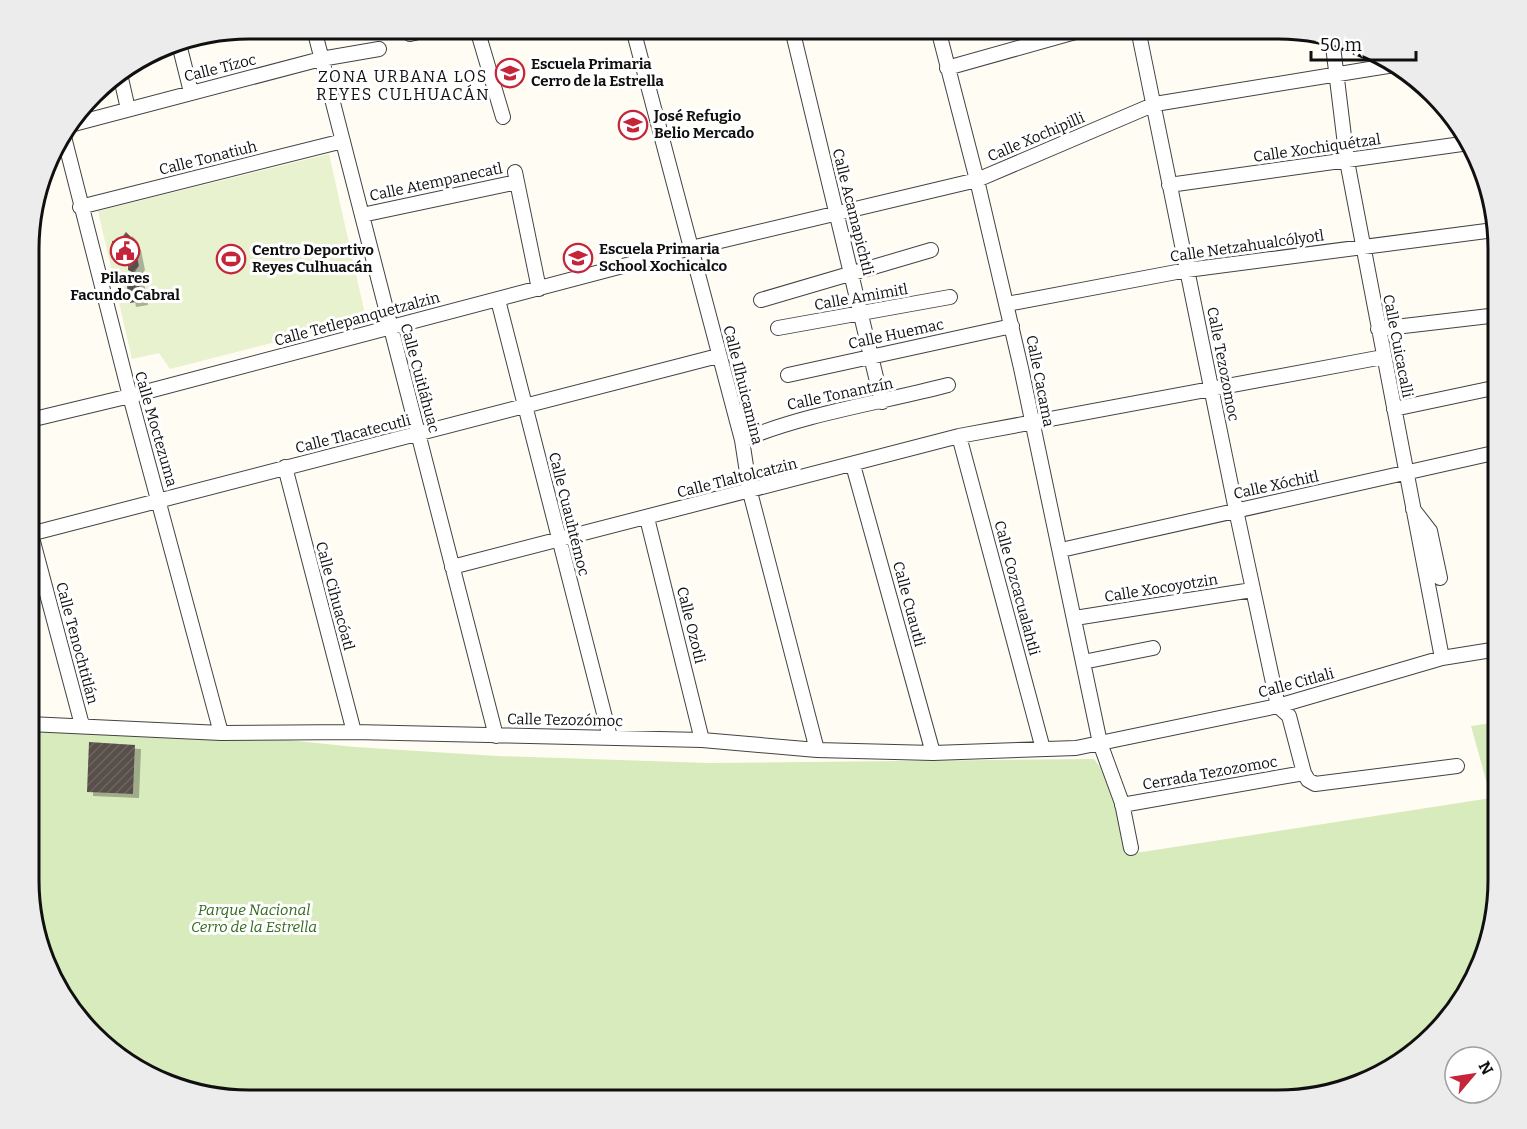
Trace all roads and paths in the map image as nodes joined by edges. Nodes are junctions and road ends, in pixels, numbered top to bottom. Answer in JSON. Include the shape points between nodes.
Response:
{"nodes":[{"id":1,"x":316,"y":39,"type":"edge"},
{"id":2,"x":480,"y":39,"type":"edge"},
{"id":3,"x":636,"y":39,"type":"edge"},
{"id":4,"x":794,"y":39,"type":"edge"},
{"id":5,"x":940,"y":39,"type":"edge"},
{"id":6,"x":1050,"y":39,"type":"edge"},
{"id":7,"x":1139,"y":39,"type":"edge"},
{"id":8,"x":1333,"y":46,"type":"edge"},
{"id":9,"x":379,"y":49,"type":"dead end"},
{"id":10,"x":181,"y":51,"type":"edge"},
{"id":11,"x":321,"y":59,"type":"junction"},
{"id":12,"x":1382,"y":66,"type":"edge"},
{"id":13,"x":947,"y":68,"type":"junction"},
{"id":14,"x":1336,"y":72,"type":"junction"},
{"id":15,"x":122,"y":81,"type":"edge"},
{"id":16,"x":191,"y":92,"type":"junction"},
{"id":17,"x":1155,"y":104,"type":"junction"},
{"id":18,"x":128,"y":109,"type":"junction"},
{"id":19,"x":504,"y":117,"type":"dead end"},
{"id":20,"x":81,"y":122,"type":"edge"},
{"id":21,"x":343,"y":141,"type":"junction"},
{"id":22,"x":1460,"y":144,"type":"edge"},
{"id":23,"x":66,"y":146,"type":"edge"},
{"id":24,"x":1347,"y":161,"type":"junction"},
{"id":25,"x":977,"y":180,"type":"junction"},
{"id":26,"x":1169,"y":185,"type":"junction"},
{"id":27,"x":81,"y":207,"type":"junction"},
{"id":28,"x":834,"y":212,"type":"junction"},
{"id":29,"x":362,"y":215,"type":"junction"},
{"id":30,"x":1487,"y":231,"type":"edge"},
{"id":31,"x":1362,"y":247,"type":"junction"},
{"id":32,"x":691,"y":248,"type":"junction"},
{"id":33,"x":931,"y":250,"type":"dead end"},
{"id":34,"x":1187,"y":270,"type":"junction"},
{"id":35,"x":851,"y":273,"type":"junction"},
{"id":36,"x":539,"y":289,"type":"junction"},
{"id":37,"x":950,"y":297,"type":"dead end"},
{"id":38,"x":498,"y":300,"type":"junction"},
{"id":39,"x":761,"y":300,"type":"dead end"},
{"id":40,"x":1007,"y":304,"type":"junction"},
{"id":41,"x":861,"y":314,"type":"junction"},
{"id":42,"x":1488,"y":316,"type":"edge"},
{"id":43,"x":1012,"y":326,"type":"junction"},
{"id":44,"x":389,"y":327,"type":"junction"},
{"id":45,"x":778,"y":328,"type":"dead end"},
{"id":46,"x":1378,"y":329,"type":"junction"},
{"id":47,"x":718,"y":356,"type":"junction"},
{"id":48,"x":872,"y":356,"type":"junction"},
{"id":49,"x":1383,"y":357,"type":"junction"},
{"id":50,"x":788,"y":375,"type":"dead end"},
{"id":51,"x":948,"y":385,"type":"dead end"},
{"id":52,"x":1488,"y":389,"type":"edge"},
{"id":53,"x":1211,"y":390,"type":"junction"},
{"id":54,"x":130,"y":396,"type":"junction"},
{"id":55,"x":882,"y":402,"type":"junction"},
{"id":56,"x":524,"y":405,"type":"junction"},
{"id":57,"x":1394,"y":409,"type":"junction"},
{"id":58,"x":39,"y":418,"type":"edge"},
{"id":59,"x":1031,"y":422,"type":"junction"},
{"id":60,"x":418,"y":435,"type":"junction"},
{"id":61,"x":959,"y":436,"type":"junction"},
{"id":62,"x":742,"y":440,"type":"junction"},
{"id":63,"x":1488,"y":454,"type":"edge"},
{"id":64,"x":853,"y":465,"type":"junction"},
{"id":65,"x":285,"y":468,"type":"junction"},
{"id":66,"x":1405,"y":473,"type":"junction"},
{"id":67,"x":750,"y":492,"type":"junction"},
{"id":68,"x":159,"y":500,"type":"junction"},
{"id":69,"x":1411,"y":506,"type":"junction"},
{"id":70,"x":1236,"y":510,"type":"junction"},
{"id":71,"x":647,"y":518,"type":"junction"},
{"id":72,"x":39,"y":532,"type":"edge"},
{"id":73,"x":559,"y":541,"type":"junction"},
{"id":74,"x":1060,"y":550,"type":"junction"},
{"id":75,"x":39,"y":567,"type":"edge"},
{"id":76,"x":452,"y":567,"type":"junction"},
{"id":77,"x":1440,"y":578,"type":"dead end"},
{"id":78,"x":1252,"y":590,"type":"junction"},
{"id":79,"x":1075,"y":618,"type":"junction"},
{"id":80,"x":1153,"y":648,"type":"dead end"},
{"id":81,"x":1488,"y":651,"type":"edge"},
{"id":82,"x":1442,"y":658,"type":"junction"},
{"id":83,"x":1083,"y":662,"type":"junction"},
{"id":84,"x":1278,"y":706,"type":"junction"},
{"id":85,"x":39,"y":724,"type":"edge"},
{"id":86,"x":82,"y":725,"type":"junction"},
{"id":87,"x":354,"y":732,"type":"junction"},
{"id":88,"x":221,"y":733,"type":"junction"},
{"id":89,"x":496,"y":736,"type":"junction"},
{"id":90,"x":610,"y":737,"type":"junction"},
{"id":91,"x":702,"y":740,"type":"junction"},
{"id":92,"x":1100,"y":743,"type":"junction"},
{"id":93,"x":1043,"y":749,"type":"junction"},
{"id":94,"x":817,"y":750,"type":"junction"},
{"id":95,"x":933,"y":753,"type":"junction"},
{"id":96,"x":1457,"y":766,"type":"dead end"},
{"id":97,"x":1304,"y":773,"type":"junction"},
{"id":98,"x":1122,"y":805,"type":"junction"},
{"id":99,"x":1131,"y":848,"type":"dead end"}],
"edges":[{"from":1,"to":11,"type":"street","name":"Calle Cuitláhuac"},
{"from":2,"to":19,"type":"street"},
{"from":3,"to":32,"type":"street","name":"Calle Ilhuicamina"},
{"from":4,"to":28,"type":"street","name":"Calle Acamapichtli"},
{"from":5,"to":13,"type":"street","name":"Calle Cacama"},
{"from":6,"to":13,"type":"street"},
{"from":7,"to":17,"type":"street","name":"Calle Tezozomoc"},
{"from":8,"to":14,"type":"street","name":"Calle Cuicacalli"},
{"from":9,"to":11,"type":"street","name":"Calle Tízoc"},
{"from":10,"to":16,"type":"street"},
{"from":11,"to":16,"type":"street","name":"Calle Tízoc"},
{"from":11,"to":21,"type":"street","name":"Calle Cuitláhuac"},
{"from":12,"to":14,"type":"street","name":"Calle Xochipilli"},
{"from":13,"to":25,"type":"street","name":"Calle Cacama"},
{"from":14,"to":17,"type":"street","name":"Calle Xochipilli"},
{"from":14,"to":24,"type":"street","name":"Calle Cuicacalli"},
{"from":15,"to":18,"type":"street"},
{"from":16,"to":18,"type":"street","name":"Calle Tízoc"},
{"from":17,"to":25,"type":"street","name":"Calle Xochipilli"},
{"from":17,"to":26,"type":"street","name":"Calle Tezozomoc"},
{"from":18,"to":20,"type":"street","name":"Calle Tízoc"},
{"from":21,"to":27,"type":"street","name":"Calle Tonatiuh"},
{"from":21,"to":29,"type":"street","name":"Calle Cuitláhuac"},
{"from":22,"to":24,"type":"street","name":"Calle Xochiquétzal"},
{"from":23,"to":27,"type":"street","name":"Calle Moctezuma"},
{"from":24,"to":26,"type":"street","name":"Calle Xochiquétzal"},
{"from":24,"to":31,"type":"street","name":"Calle Cuicacalli"},
{"from":25,"to":28,"type":"street","name":"Calle Xochipilli"},
{"from":25,"to":40,"type":"street","name":"Calle Cacama"},
{"from":26,"to":34,"type":"street","name":"Calle Tezozomoc"},
{"from":27,"to":54,"type":"street","name":"Calle Moctezuma"},
{"from":28,"to":32,"type":"street","name":"Calle Xochipilli"},
{"from":28,"to":35,"type":"street","name":"Calle Acamapichtli"},
{"from":29,"to":36,"type":"street","name":"Calle Atempanecatl","via":[[516,177]]},
{"from":29,"to":44,"type":"street","name":"Calle Cuitláhuac"},
{"from":30,"to":31,"type":"street","name":"Calle Netzahualcólyotl"},
{"from":31,"to":34,"type":"street","name":"Calle Netzahualcólyotl"},
{"from":31,"to":46,"type":"street","name":"Calle Cuicacalli"},
{"from":32,"to":36,"type":"street","name":"Calle Tetlepanquetzalzin"},
{"from":32,"to":47,"type":"street","name":"Calle Ilhuicamina"},
{"from":33,"to":35,"type":"street"},
{"from":34,"to":40,"type":"street","name":"Calle Netzahualcólyotl"},
{"from":34,"to":53,"type":"street","name":"Calle Tezozomoc"},
{"from":35,"to":39,"type":"street"},
{"from":35,"to":41,"type":"street","name":"Calle Acamapichtli"},
{"from":36,"to":38,"type":"street","name":"Calle Tetlepanquetzalzin"},
{"from":37,"to":41,"type":"street","name":"Calle Amimitl"},
{"from":38,"to":44,"type":"street","name":"Calle Tetlepanquetzalzin"},
{"from":38,"to":56,"type":"street","name":"Calle Cuauhtémoc"},
{"from":40,"to":43,"type":"street","name":"Calle Cacama"},
{"from":41,"to":45,"type":"street","name":"Calle Amimitl"},
{"from":41,"to":48,"type":"street","name":"Calle Acamapichtli"},
{"from":42,"to":46,"type":"street"},
{"from":43,"to":48,"type":"street","name":"Calle Huemac"},
{"from":43,"to":59,"type":"street","name":"Calle Cacama"},
{"from":44,"to":54,"type":"street","name":"Calle Tetlepanquetzalzin"},
{"from":44,"to":60,"type":"street","name":"Calle Cuitláhuac"},
{"from":46,"to":49,"type":"street","name":"Calle Cuicacalli"},
{"from":47,"to":56,"type":"street","name":"Calle Tlacatecutli"},
{"from":47,"to":62,"type":"street","name":"Calle Ilhuicamina"},
{"from":48,"to":50,"type":"street","name":"Calle Huemac"},
{"from":48,"to":55,"type":"street","name":"Calle Acamapichtli"},
{"from":49,"to":53,"type":"street"},
{"from":49,"to":57,"type":"street","name":"Calle Cuicacalli"},
{"from":51,"to":55,"type":"street","name":"Calle Tonantzín"},
{"from":52,"to":57,"type":"street"},
{"from":53,"to":59,"type":"street"},
{"from":53,"to":70,"type":"street","name":"Calle Tezozomoc"},
{"from":54,"to":58,"type":"street","name":"Calle Tetlepanquetzalzin"},
{"from":54,"to":68,"type":"street","name":"Calle Moctezuma"},
{"from":55,"to":62,"type":"street","name":"Calle Tonantzín","via":[[784,423]]},
{"from":56,"to":60,"type":"street","name":"Calle Tlacatecutli"},
{"from":56,"to":73,"type":"street","name":"Calle Cuauhtémoc"},
{"from":57,"to":66,"type":"street","name":"Calle Cuicacalli"},
{"from":59,"to":61,"type":"street","name":"Calle Tlaltolcatzin"},
{"from":59,"to":74,"type":"street","name":"Calle Cacama"},
{"from":60,"to":65,"type":"street","name":"Calle Tlacatecutli"},
{"from":60,"to":76,"type":"street","name":"Calle Cuitláhuac"},
{"from":61,"to":64,"type":"street","name":"Calle Tlaltolcatzin"},
{"from":61,"to":93,"type":"street","name":"Calle Cozcacualahtli"},
{"from":62,"to":67,"type":"street","name":"Calle Ilhuicamina"},
{"from":63,"to":66,"type":"street","name":"Calle Xóchitl"},
{"from":64,"to":67,"type":"street","name":"Calle Tlaltolcatzin"},
{"from":64,"to":95,"type":"street","name":"Calle Cuautli"},
{"from":65,"to":68,"type":"street","name":"Calle Tlacatecutli"},
{"from":65,"to":87,"type":"street","name":"Calle Cihuacóatl"},
{"from":66,"to":69,"type":"street","name":"Calle Cuicacalli"},
{"from":66,"to":70,"type":"street","name":"Calle Xóchitl"},
{"from":67,"to":71,"type":"street","name":"Calle Tlaltolcatzin"},
{"from":67,"to":94,"type":"street","name":"Calle Ilhuicamina"},
{"from":68,"to":72,"type":"street","name":"Calle Tlacatecutli"},
{"from":68,"to":88,"type":"street","name":"Calle Moctezuma"},
{"from":69,"to":77,"type":"street","via":[[1430,531]]},
{"from":69,"to":82,"type":"street","name":"Calle Cuicacalli"},
{"from":70,"to":74,"type":"street","name":"Calle Xóchitl"},
{"from":70,"to":78,"type":"street","name":"Calle Tezozomoc"},
{"from":71,"to":73,"type":"street","name":"Calle Tlaltolcatzin"},
{"from":71,"to":91,"type":"street","name":"Calle Ozotli"},
{"from":73,"to":76,"type":"street","name":"Calle Tlaltolcatzin"},
{"from":73,"to":90,"type":"street","name":"Calle Cuauhtémoc"},
{"from":74,"to":79,"type":"street","name":"Calle Cacama"},
{"from":75,"to":86,"type":"street","name":"Calle Tenochtitlán"},
{"from":76,"to":89,"type":"street","name":"Calle Cuitláhuac"},
{"from":78,"to":79,"type":"street","name":"Calle Xocoyotzin"},
{"from":78,"to":84,"type":"street","name":"Calle Tezozomoc"},
{"from":79,"to":83,"type":"street","name":"Calle Cacama"},
{"from":80,"to":83,"type":"street"},
{"from":81,"to":82,"type":"street","name":"Calle Citlali"},
{"from":82,"to":84,"type":"street","name":"Calle Citlali"},
{"from":83,"to":92,"type":"street","name":"Calle Cacama"},
{"from":84,"to":92,"type":"street","name":"Calle Citlali"},
{"from":84,"to":97,"type":"street","name":"Cerrada Tezozomoc","via":[[1289,716]]},
{"from":85,"to":86,"type":"street","name":"Calle Tezozómoc"},
{"from":86,"to":88,"type":"street","name":"Calle Tezozómoc"},
{"from":87,"to":88,"type":"street","name":"Calle Tezozómoc"},
{"from":87,"to":89,"type":"street","name":"Calle Tezozómoc"},
{"from":89,"to":90,"type":"street","name":"Calle Tezozómoc"},
{"from":90,"to":91,"type":"street","name":"Calle Tezozómoc"},
{"from":91,"to":94,"type":"street","name":"Calle Tezozómoc"},
{"from":92,"to":93,"type":"street","name":"Calle Tezozómoc"},
{"from":92,"to":98,"type":"street","name":"Calle Cacama"},
{"from":93,"to":95,"type":"street","name":"Calle Tezozómoc"},
{"from":94,"to":95,"type":"street","name":"Calle Tezozómoc"},
{"from":96,"to":97,"type":"street","via":[[1315,784]]},
{"from":97,"to":98,"type":"street","name":"Cerrada Tezozomoc"},
{"from":98,"to":99,"type":"street","name":"Calle Cacama"}]}
